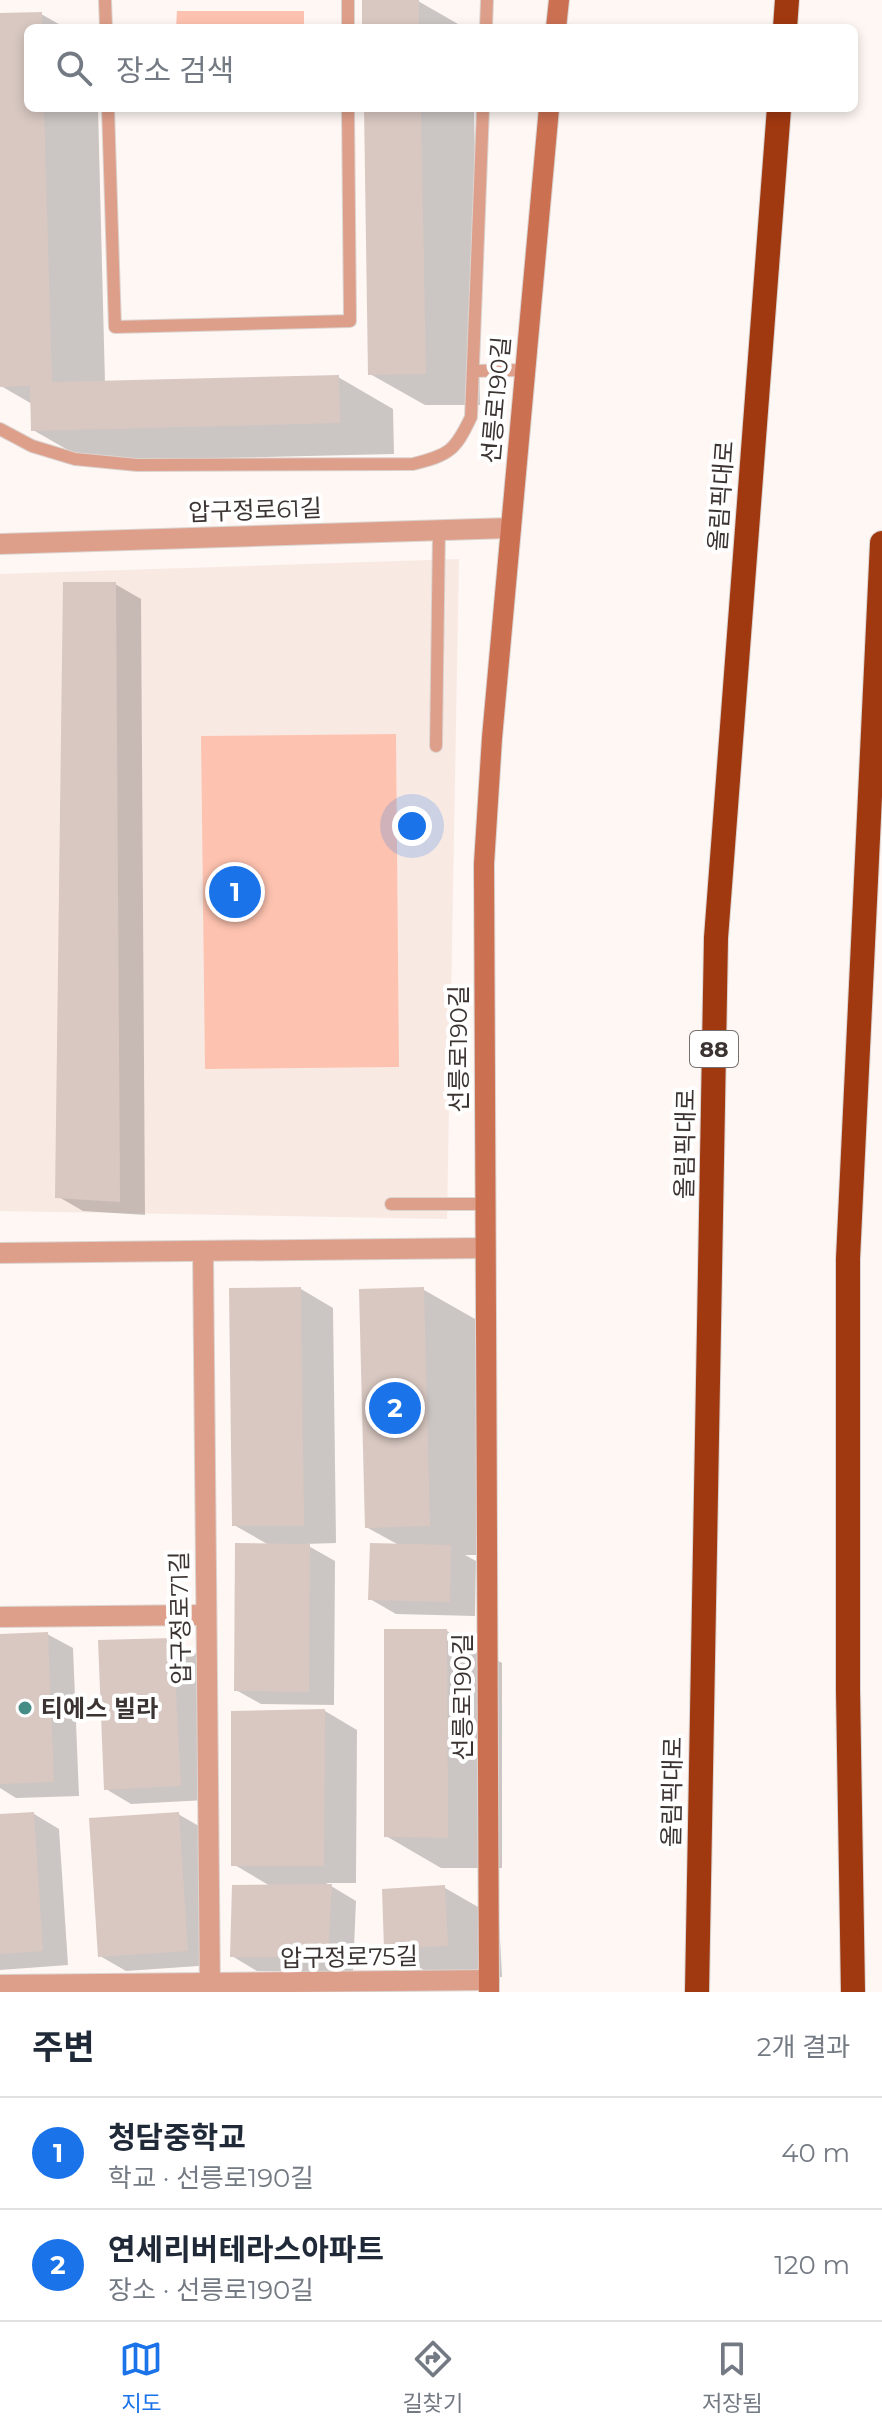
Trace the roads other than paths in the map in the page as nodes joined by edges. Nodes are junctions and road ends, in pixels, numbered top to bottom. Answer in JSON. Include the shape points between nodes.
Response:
{"nodes":[{"id":1,"x":105,"y":0,"type":"edge"},
{"id":2,"x":348,"y":0,"type":"edge"},
{"id":3,"x":487,"y":0,"type":"edge"},
{"id":4,"x":559,"y":0,"type":"edge"},
{"id":5,"x":787,"y":0,"type":"edge"},
{"id":6,"x":106,"y":24,"type":"edge"},
{"id":7,"x":348,"y":24,"type":"edge"},
{"id":8,"x":486,"y":24,"type":"edge"},
{"id":9,"x":556,"y":24,"type":"edge"},
{"id":10,"x":785,"y":24,"type":"edge"},
{"id":11,"x":108,"y":112,"type":"edge"},
{"id":12,"x":348,"y":112,"type":"edge"},
{"id":13,"x":483,"y":112,"type":"edge"},
{"id":14,"x":549,"y":112,"type":"edge"},
{"id":15,"x":779,"y":112,"type":"edge"},
{"id":16,"x":525,"y":370,"type":"junction"},
{"id":17,"x":473,"y":371,"type":"junction"},
{"id":18,"x":0,"y":429,"type":"edge"},
{"id":19,"x":511,"y":528,"type":"junction"},
{"id":20,"x":439,"y":530,"type":"junction"},
{"id":21,"x":882,"y":543,"type":"edge"},
{"id":22,"x":0,"y":544,"type":"edge"},
{"id":23,"x":436,"y":746,"type":"dead end"},
{"id":24,"x":391,"y":1204,"type":"dead end"},
{"id":25,"x":484,"y":1204,"type":"junction"},
{"id":26,"x":485,"y":1248,"type":"junction"},
{"id":27,"x":203,"y":1252,"type":"junction"},
{"id":28,"x":0,"y":1253,"type":"edge"},
{"id":29,"x":206,"y":1615,"type":"junction"},
{"id":30,"x":0,"y":1617,"type":"edge"},
{"id":31,"x":0,"y":1985,"type":"edge"},
{"id":32,"x":489,"y":1986,"type":"edge"},
{"id":33,"x":210,"y":1988,"type":"edge"},
{"id":34,"x":697,"y":1992,"type":"edge"},
{"id":35,"x":853,"y":1992,"type":"edge"}],
"edges":[{"from":1,"to":6,"type":"lane"},
{"from":2,"to":7,"type":"lane"},
{"from":3,"to":8,"type":"lane"},
{"from":4,"to":9,"type":"street"},
{"from":5,"to":10,"type":"highway"},
{"from":11,"to":12,"type":"lane","via":[[115,327],[350,321]]},
{"from":13,"to":17,"type":"lane"},
{"from":14,"to":16,"type":"street","name":"선릉로190길"},
{"from":15,"to":34,"type":"highway","name":"올림픽대로","number":"88","via":[[716,938]]},
{"from":16,"to":17,"type":"lane"},
{"from":16,"to":19,"type":"street","name":"선릉로190길"},
{"from":17,"to":18,"type":"lane","via":[[471,417],[460,441],[441,457],[413,464],[137,465],[75,459]]},
{"from":19,"to":20,"type":"street","name":"압구정로61길"},
{"from":19,"to":25,"type":"street","name":"선릉로190길","via":[[484,864]]},
{"from":20,"to":22,"type":"street","name":"압구정로61길"},
{"from":20,"to":23,"type":"lane"},
{"from":21,"to":35,"type":"highway","via":[[848,1259]]},
{"from":24,"to":25,"type":"lane"},
{"from":25,"to":26,"type":"street","name":"선릉로190길"},
{"from":26,"to":27,"type":"street"},
{"from":26,"to":32,"type":"street","name":"선릉로190길"},
{"from":27,"to":28,"type":"street"},
{"from":27,"to":29,"type":"street","name":"압구정로71길"},
{"from":29,"to":30,"type":"street"},
{"from":29,"to":33,"type":"street","name":"압구정로71길"},
{"from":31,"to":33,"type":"street","name":"압구정로75길"},
{"from":32,"to":33,"type":"street","name":"압구정로75길"}]}
